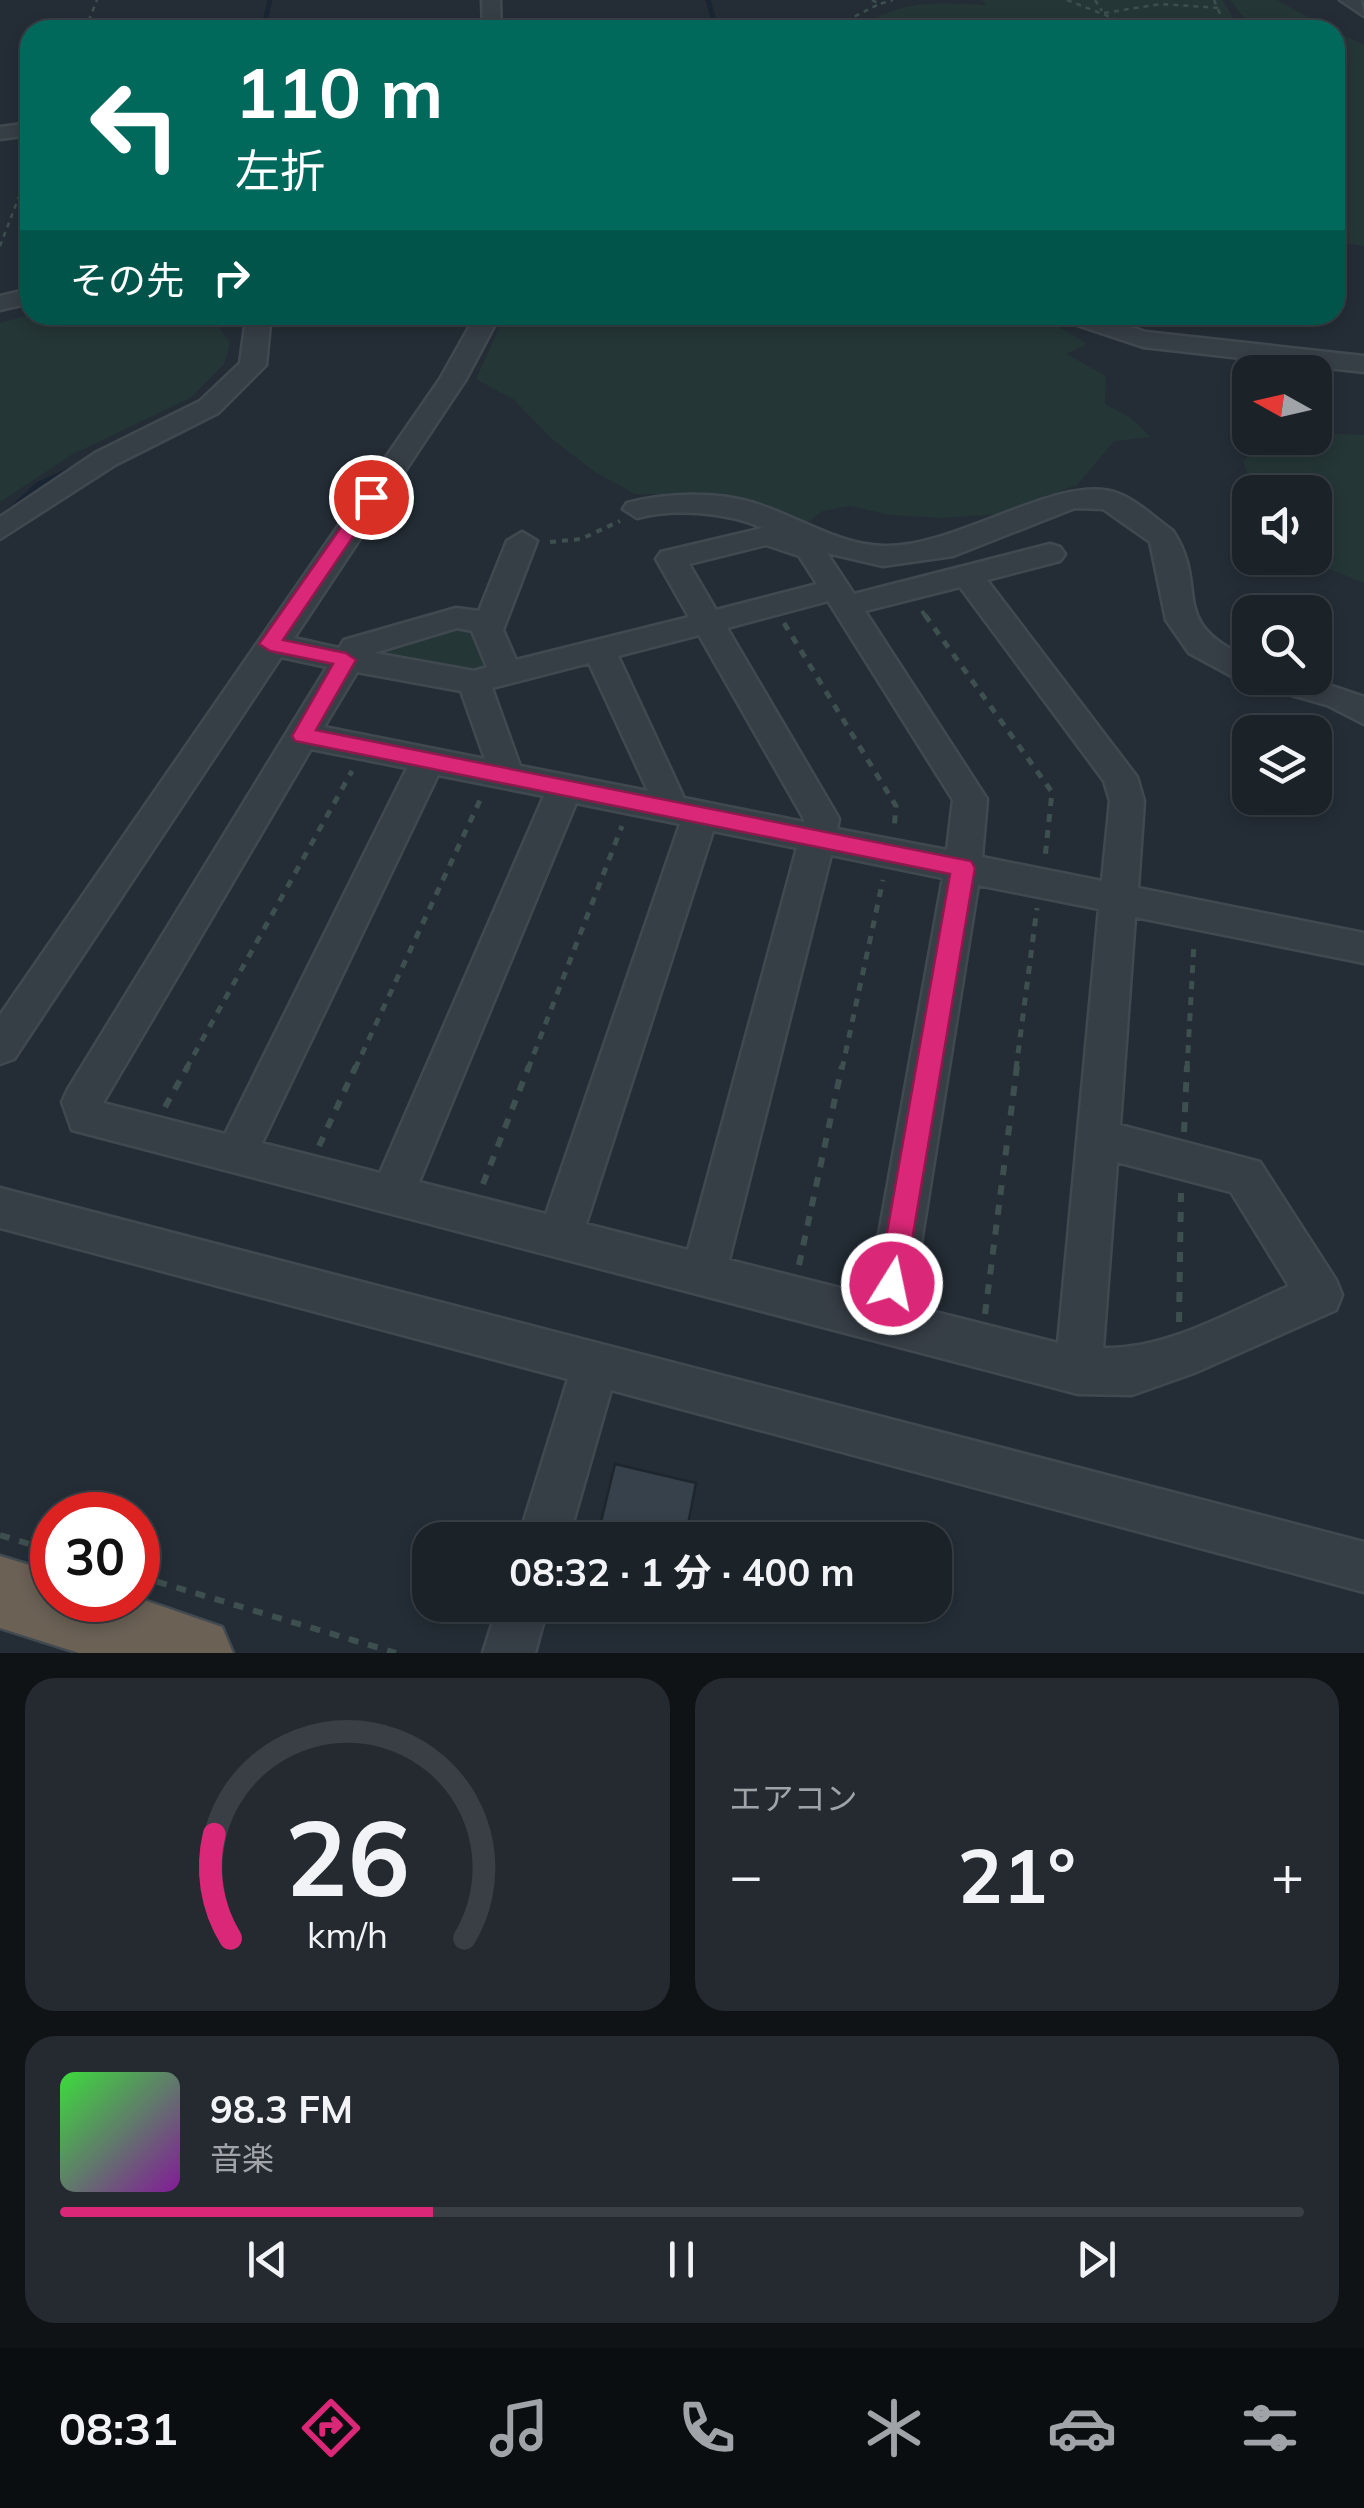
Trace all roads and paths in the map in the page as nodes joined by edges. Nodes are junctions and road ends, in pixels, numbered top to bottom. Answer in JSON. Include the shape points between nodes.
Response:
{"nodes":[{"id":1,"x":872,"y":0,"type":"edge"},
{"id":2,"x":893,"y":0,"type":"edge"},
{"id":3,"x":1067,"y":0,"type":"edge"},
{"id":4,"x":1094,"y":0,"type":"edge"},
{"id":5,"x":1214,"y":0,"type":"edge"},
{"id":6,"x":1349,"y":0,"type":"edge"},
{"id":7,"x":879,"y":4,"type":"junction"},
{"id":8,"x":1220,"y":8,"type":"junction"},
{"id":9,"x":1364,"y":10,"type":"edge"},
{"id":10,"x":1104,"y":14,"type":"junction"},
{"id":11,"x":848,"y":20,"type":"edge"},
{"id":12,"x":1118,"y":20,"type":"edge"},
{"id":13,"x":1224,"y":20,"type":"edge"},
{"id":14,"x":20,"y":194,"type":"edge"},
{"id":15,"x":0,"y":246,"type":"edge"},
{"id":16,"x":258,"y":325,"type":"edge"},
{"id":17,"x":483,"y":325,"type":"edge"},
{"id":18,"x":1100,"y":325,"type":"edge"},
{"id":19,"x":1364,"y":364,"type":"edge"},
{"id":20,"x":637,"y":510,"type":"joint"},
{"id":21,"x":0,"y":530,"type":"edge"},
{"id":22,"x":522,"y":541,"type":"joint"},
{"id":23,"x":1050,"y":554,"type":"dead end"},
{"id":24,"x":969,"y":577,"type":"junction"},
{"id":25,"x":909,"y":592,"type":"junction"},
{"id":26,"x":840,"y":598,"type":"junction"},
{"id":27,"x":773,"y":605,"type":"junction"},
{"id":28,"x":490,"y":622,"type":"junction"},
{"id":29,"x":710,"y":622,"type":"junction"},
{"id":30,"x":270,"y":644,"type":"junction"},
{"id":31,"x":599,"y":650,"type":"junction"},
{"id":32,"x":354,"y":661,"type":"junction"},
{"id":33,"x":1232,"y":664,"type":"edge"},
{"id":34,"x":506,"y":674,"type":"junction"},
{"id":35,"x":474,"y":682,"type":"junction"},
{"id":36,"x":1331,"y":695,"type":"edge"},
{"id":37,"x":1364,"y":712,"type":"edge"},
{"id":38,"x":302,"y":736,"type":"junction"},
{"id":39,"x":358,"y":760,"type":"dead end"},
{"id":40,"x":428,"y":760,"type":"junction"},
{"id":41,"x":495,"y":780,"type":"junction"},
{"id":42,"x":565,"y":787,"type":"junction"},
{"id":43,"x":685,"y":811,"type":"junction"},
{"id":44,"x":626,"y":814,"type":"dead end"},
{"id":45,"x":817,"y":838,"type":"junction"},
{"id":46,"x":889,"y":852,"type":"junction"},
{"id":47,"x":963,"y":868,"type":"junction"},
{"id":48,"x":1042,"y":883,"type":"junction"},
{"id":49,"x":1118,"y":899,"type":"junction"},
{"id":50,"x":1364,"y":948,"type":"edge"},
{"id":51,"x":0,"y":1046,"type":"edge"},
{"id":52,"x":149,"y":1135,"type":"junction"},
{"id":53,"x":1099,"y":1138,"type":"junction"},
{"id":54,"x":234,"y":1156,"type":"junction"},
{"id":55,"x":306,"y":1174,"type":"junction"},
{"id":56,"x":392,"y":1195,"type":"junction"},
{"id":57,"x":0,"y":1208,"type":"edge"},
{"id":58,"x":472,"y":1215,"type":"junction"},
{"id":59,"x":560,"y":1237,"type":"junction"},
{"id":60,"x":704,"y":1274,"type":"junction"},
{"id":61,"x":792,"y":1297,"type":"junction"},
{"id":62,"x":886,"y":1321,"type":"junction"},
{"id":63,"x":981,"y":1345,"type":"junction"},
{"id":64,"x":596,"y":1363,"type":"junction"},
{"id":65,"x":1078,"y":1371,"type":"junction"},
{"id":66,"x":548,"y":1522,"type":"edge"},
{"id":67,"x":0,"y":1535,"type":"edge"},
{"id":68,"x":30,"y":1544,"type":"edge"},
{"id":69,"x":1364,"y":1568,"type":"edge"},
{"id":70,"x":160,"y":1583,"type":"edge"},
{"id":71,"x":0,"y":1592,"type":"edge"},
{"id":72,"x":519,"y":1622,"type":"edge"},
{"id":73,"x":196,"y":1653,"type":"edge"},
{"id":74,"x":396,"y":1653,"type":"edge"},
{"id":75,"x":509,"y":1653,"type":"edge"}],
"edges":[{"from":1,"to":7,"type":"path"},
{"from":2,"to":7,"type":"path"},
{"from":3,"to":10,"type":"path"},
{"from":4,"to":10,"type":"path"},
{"from":5,"to":8,"type":"path"},
{"from":6,"to":9,"type":"street"},
{"from":7,"to":11,"type":"path"},
{"from":8,"to":10,"type":"path","via":[[1161,4]]},
{"from":8,"to":13,"type":"path"},
{"from":10,"to":12,"type":"path"},
{"from":14,"to":15,"type":"path"},
{"from":16,"to":21,"type":"street","via":[[253,365],[209,407],[104,459]]},
{"from":17,"to":30,"type":"street","via":[[453,379]]},
{"from":18,"to":19,"type":"street","via":[[1143,339]]},
{"from":20,"to":22,"type":"path","via":[[581,538]]},
{"from":20,"to":33,"type":"street","via":[[660,503],[746,510],[832,545],[883,556],[953,547],[1071,500],[1110,500],[1162,538],[1185,633]]},
{"from":22,"to":28,"type":"street"},
{"from":23,"to":24,"type":"street"},
{"from":24,"to":25,"type":"street"},
{"from":24,"to":49,"type":"street","via":[[1120,778],[1127,801]]},
{"from":25,"to":26,"type":"street"},
{"from":25,"to":48,"type":"path","via":[[1052,792]]},
{"from":26,"to":27,"type":"street"},
{"from":26,"to":29,"type":"street","via":[[810,548],[767,536],[671,559]]},
{"from":26,"to":47,"type":"street","via":[[970,800]]},
{"from":27,"to":29,"type":"street"},
{"from":27,"to":46,"type":"path","via":[[896,806]]},
{"from":28,"to":32,"type":"street","via":[[456,618],[355,648]]},
{"from":28,"to":34,"type":"street","via":[[487,630]]},
{"from":29,"to":31,"type":"street"},
{"from":29,"to":45,"type":"street","via":[[822,819]]},
{"from":30,"to":32,"type":"street"},
{"from":30,"to":51,"type":"street"},
{"from":31,"to":34,"type":"street"},
{"from":31,"to":43,"type":"street","via":[[666,793]]},
{"from":32,"to":35,"type":"street"},
{"from":32,"to":38,"type":"street"},
{"from":34,"to":35,"type":"street"},
{"from":35,"to":41,"type":"street","via":[[503,762]]},
{"from":36,"to":37,"type":"street"},
{"from":38,"to":40,"type":"street"},
{"from":38,"to":52,"type":"street","via":[[82,1102],[86,1117]]},
{"from":39,"to":52,"type":"path"},
{"from":40,"to":41,"type":"street"},
{"from":40,"to":54,"type":"street"},
{"from":41,"to":42,"type":"street"},
{"from":41,"to":55,"type":"path"},
{"from":42,"to":43,"type":"street"},
{"from":42,"to":56,"type":"street"},
{"from":43,"to":45,"type":"street"},
{"from":43,"to":59,"type":"street"},
{"from":44,"to":58,"type":"path"},
{"from":45,"to":46,"type":"street"},
{"from":45,"to":60,"type":"street"},
{"from":46,"to":47,"type":"street"},
{"from":46,"to":61,"type":"path"},
{"from":47,"to":48,"type":"street"},
{"from":47,"to":62,"type":"street"},
{"from":48,"to":49,"type":"street"},
{"from":48,"to":63,"type":"path"},
{"from":49,"to":50,"type":"street"},
{"from":49,"to":53,"type":"street"},
{"from":52,"to":54,"type":"street"},
{"from":53,"to":65,"type":"street"},
{"from":53,"to":65,"type":"street","via":[[1245,1176],[1320,1295],[1132,1372]]},
{"from":54,"to":55,"type":"street"},
{"from":55,"to":56,"type":"street"},
{"from":56,"to":58,"type":"street"},
{"from":57,"to":64,"type":"street"},
{"from":58,"to":59,"type":"street"},
{"from":59,"to":60,"type":"street"},
{"from":60,"to":61,"type":"street"},
{"from":61,"to":62,"type":"street"},
{"from":62,"to":63,"type":"street"},
{"from":63,"to":65,"type":"street"},
{"from":64,"to":66,"type":"street"},
{"from":64,"to":69,"type":"street"},
{"from":67,"to":68,"type":"path"},
{"from":70,"to":74,"type":"path"},
{"from":71,"to":73,"type":"highway"},
{"from":72,"to":75,"type":"street"}]}
